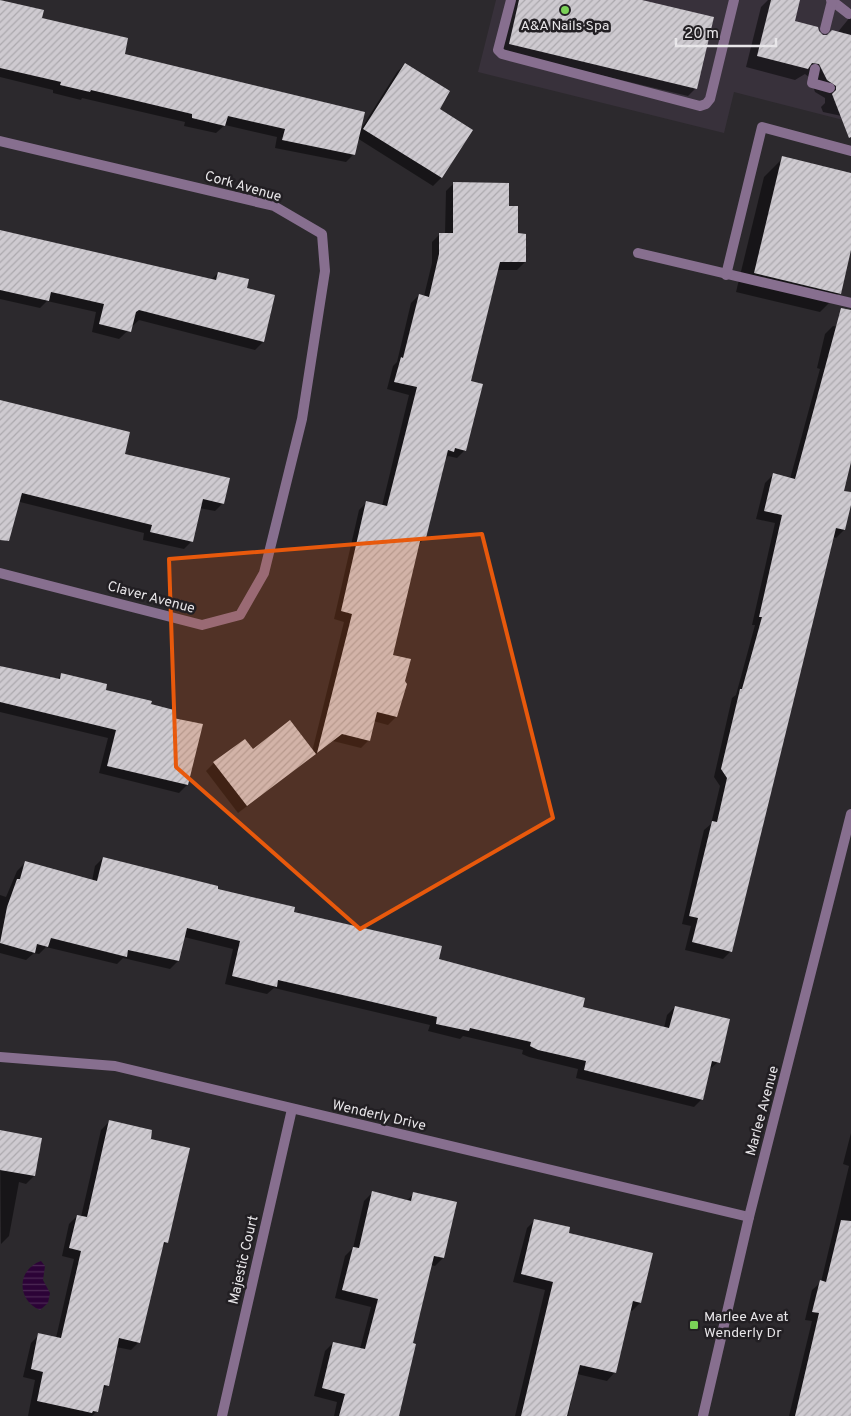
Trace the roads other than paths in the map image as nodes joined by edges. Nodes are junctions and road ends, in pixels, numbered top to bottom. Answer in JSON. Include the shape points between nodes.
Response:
{"nodes":[{"id":1,"x":511,"y":0,"type":"edge"},
{"id":2,"x":734,"y":0,"type":"edge"},
{"id":3,"x":831,"y":1,"type":"edge"},
{"id":4,"x":849,"y":14,"type":"dead end"},
{"id":5,"x":825,"y":29,"type":"dead end"},
{"id":6,"x":815,"y":69,"type":"dead end"},
{"id":7,"x":830,"y":88,"type":"dead end"},
{"id":8,"x":0,"y":141,"type":"edge"},
{"id":9,"x":851,"y":151,"type":"edge"},
{"id":10,"x":638,"y":253,"type":"dead end"},
{"id":11,"x":726,"y":275,"type":"junction"},
{"id":12,"x":851,"y":303,"type":"edge"},
{"id":13,"x":302,"y":419,"type":"joint"},
{"id":14,"x":0,"y":573,"type":"edge"},
{"id":15,"x":851,"y":814,"type":"edge"},
{"id":16,"x":0,"y":1057,"type":"edge"},
{"id":17,"x":292,"y":1109,"type":"junction"},
{"id":18,"x":750,"y":1217,"type":"junction"},
{"id":19,"x":222,"y":1416,"type":"edge"},
{"id":20,"x":703,"y":1416,"type":"edge"}],
"edges":[{"from":1,"to":2,"type":"street","via":[[498,50],[502,54],[700,106],[710,99]]},
{"from":3,"to":4,"type":"street"},
{"from":3,"to":5,"type":"street"},
{"from":6,"to":7,"type":"street","via":[[812,84]]},
{"from":8,"to":13,"type":"street","name":"Cork Avenue","via":[[274,206],[322,234],[324,271]]},
{"from":9,"to":11,"type":"street","via":[[762,127]]},
{"from":10,"to":11,"type":"street"},
{"from":11,"to":12,"type":"street"},
{"from":13,"to":14,"type":"street","name":"Claver Avenue","via":[[264,573],[240,615],[202,625]]},
{"from":15,"to":18,"type":"street","name":"Marlee Avenue"},
{"from":16,"to":17,"type":"street","name":"Wenderly Drive","via":[[115,1066]]},
{"from":17,"to":18,"type":"street","name":"Wenderly Drive"},
{"from":17,"to":19,"type":"street","name":"Majestic Court"},
{"from":18,"to":20,"type":"street","name":"Marlee Avenue"}]}
